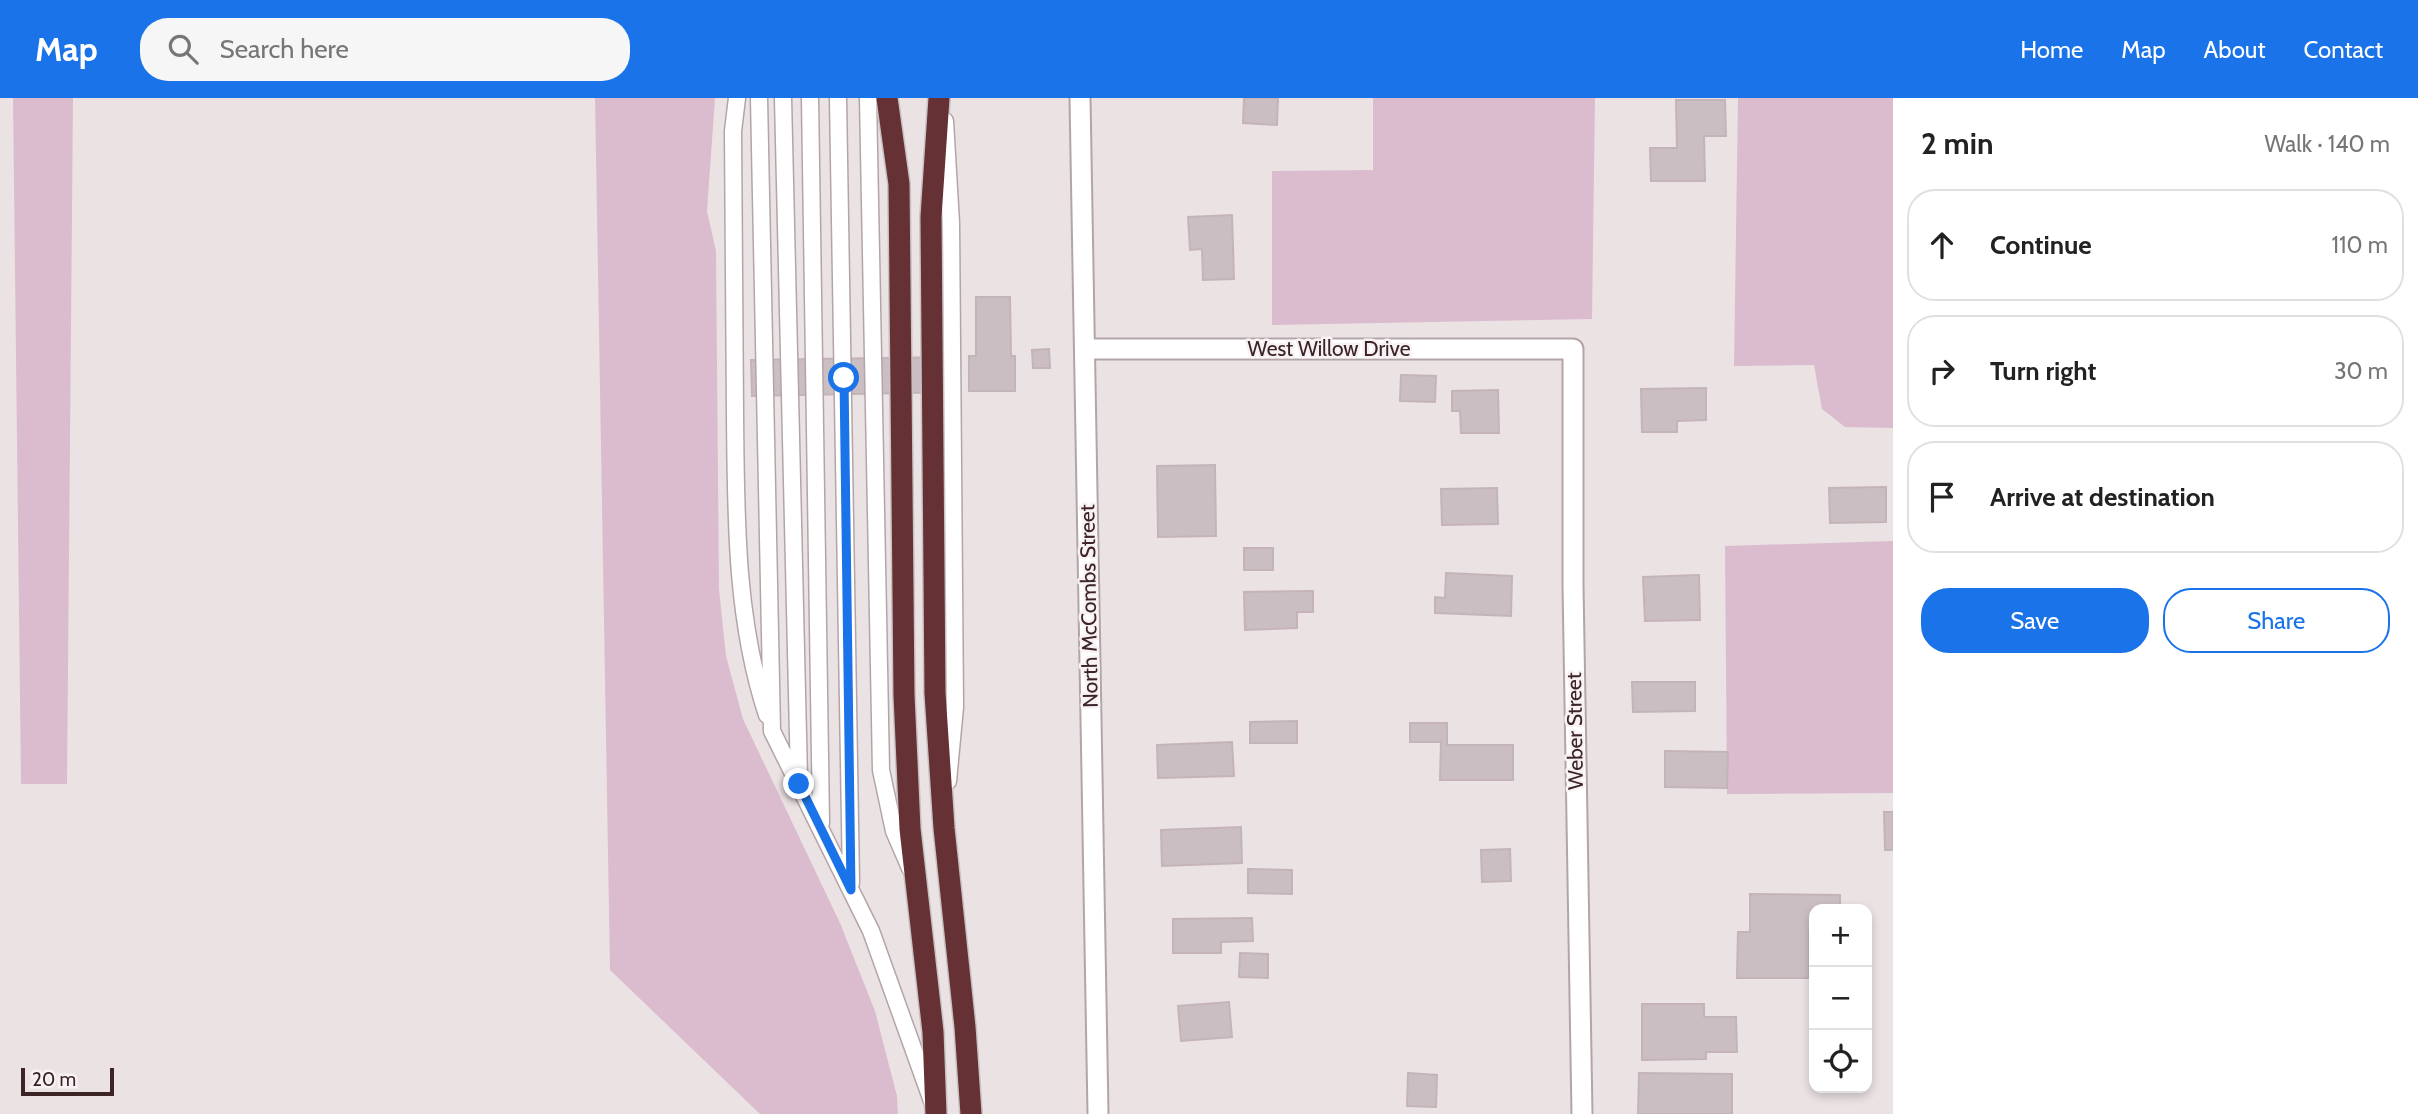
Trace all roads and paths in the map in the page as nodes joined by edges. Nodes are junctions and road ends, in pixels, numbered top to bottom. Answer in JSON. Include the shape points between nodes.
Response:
{"nodes":[{"id":1,"x":737,"y":98,"type":"edge"},
{"id":2,"x":759,"y":98,"type":"edge"},
{"id":3,"x":783,"y":98,"type":"edge"},
{"id":4,"x":810,"y":98,"type":"edge"},
{"id":5,"x":838,"y":98,"type":"edge"},
{"id":6,"x":869,"y":98,"type":"edge"},
{"id":7,"x":887,"y":98,"type":"edge"},
{"id":8,"x":898,"y":98,"type":"edge"},
{"id":9,"x":942,"y":98,"type":"edge"},
{"id":10,"x":1080,"y":98,"type":"edge"},
{"id":11,"x":899,"y":184,"type":"junction"},
{"id":12,"x":1086,"y":349,"type":"junction"},
{"id":13,"x":1573,"y":349,"type":"joint"},
{"id":14,"x":772,"y":731,"type":"junction"},
{"id":15,"x":799,"y":784,"type":"junction"},
{"id":16,"x":821,"y":830,"type":"junction"},
{"id":17,"x":916,"y":883,"type":"junction"},
{"id":18,"x":851,"y":890,"type":"junction"},
{"id":19,"x":936,"y":1113,"type":"edge"},
{"id":20,"x":971,"y":1114,"type":"edge"},
{"id":21,"x":1098,"y":1114,"type":"edge"},
{"id":22,"x":1582,"y":1114,"type":"edge"}],
"edges":[{"from":1,"to":14,"type":"lane","via":[[733,131],[736,513],[743,612],[755,679]]},
{"from":2,"to":14,"type":"lane"},
{"from":3,"to":15,"type":"lane"},
{"from":4,"to":16,"type":"lane"},
{"from":5,"to":18,"type":"lane"},
{"from":6,"to":17,"type":"lane","via":[[881,770],[894,831]]},
{"from":7,"to":11,"type":"highway"},
{"from":8,"to":11,"type":"highway"},
{"from":9,"to":20,"type":"highway","via":[[931,217],[935,693]]},
{"from":10,"to":12,"type":"street","name":"North McCombs Street"},
{"from":11,"to":17,"type":"highway","via":[[904,695]]},
{"from":12,"to":13,"type":"street","name":"West Willow Drive"},
{"from":12,"to":21,"type":"street","name":"North McCombs Street"},
{"from":13,"to":22,"type":"street","name":"Weber Street"},
{"from":14,"to":15,"type":"lane"},
{"from":15,"to":16,"type":"lane"},
{"from":16,"to":18,"type":"lane"},
{"from":17,"to":19,"type":"highway","via":[[933,1032]]},
{"from":18,"to":19,"type":"lane","via":[[871,931]]}]}
